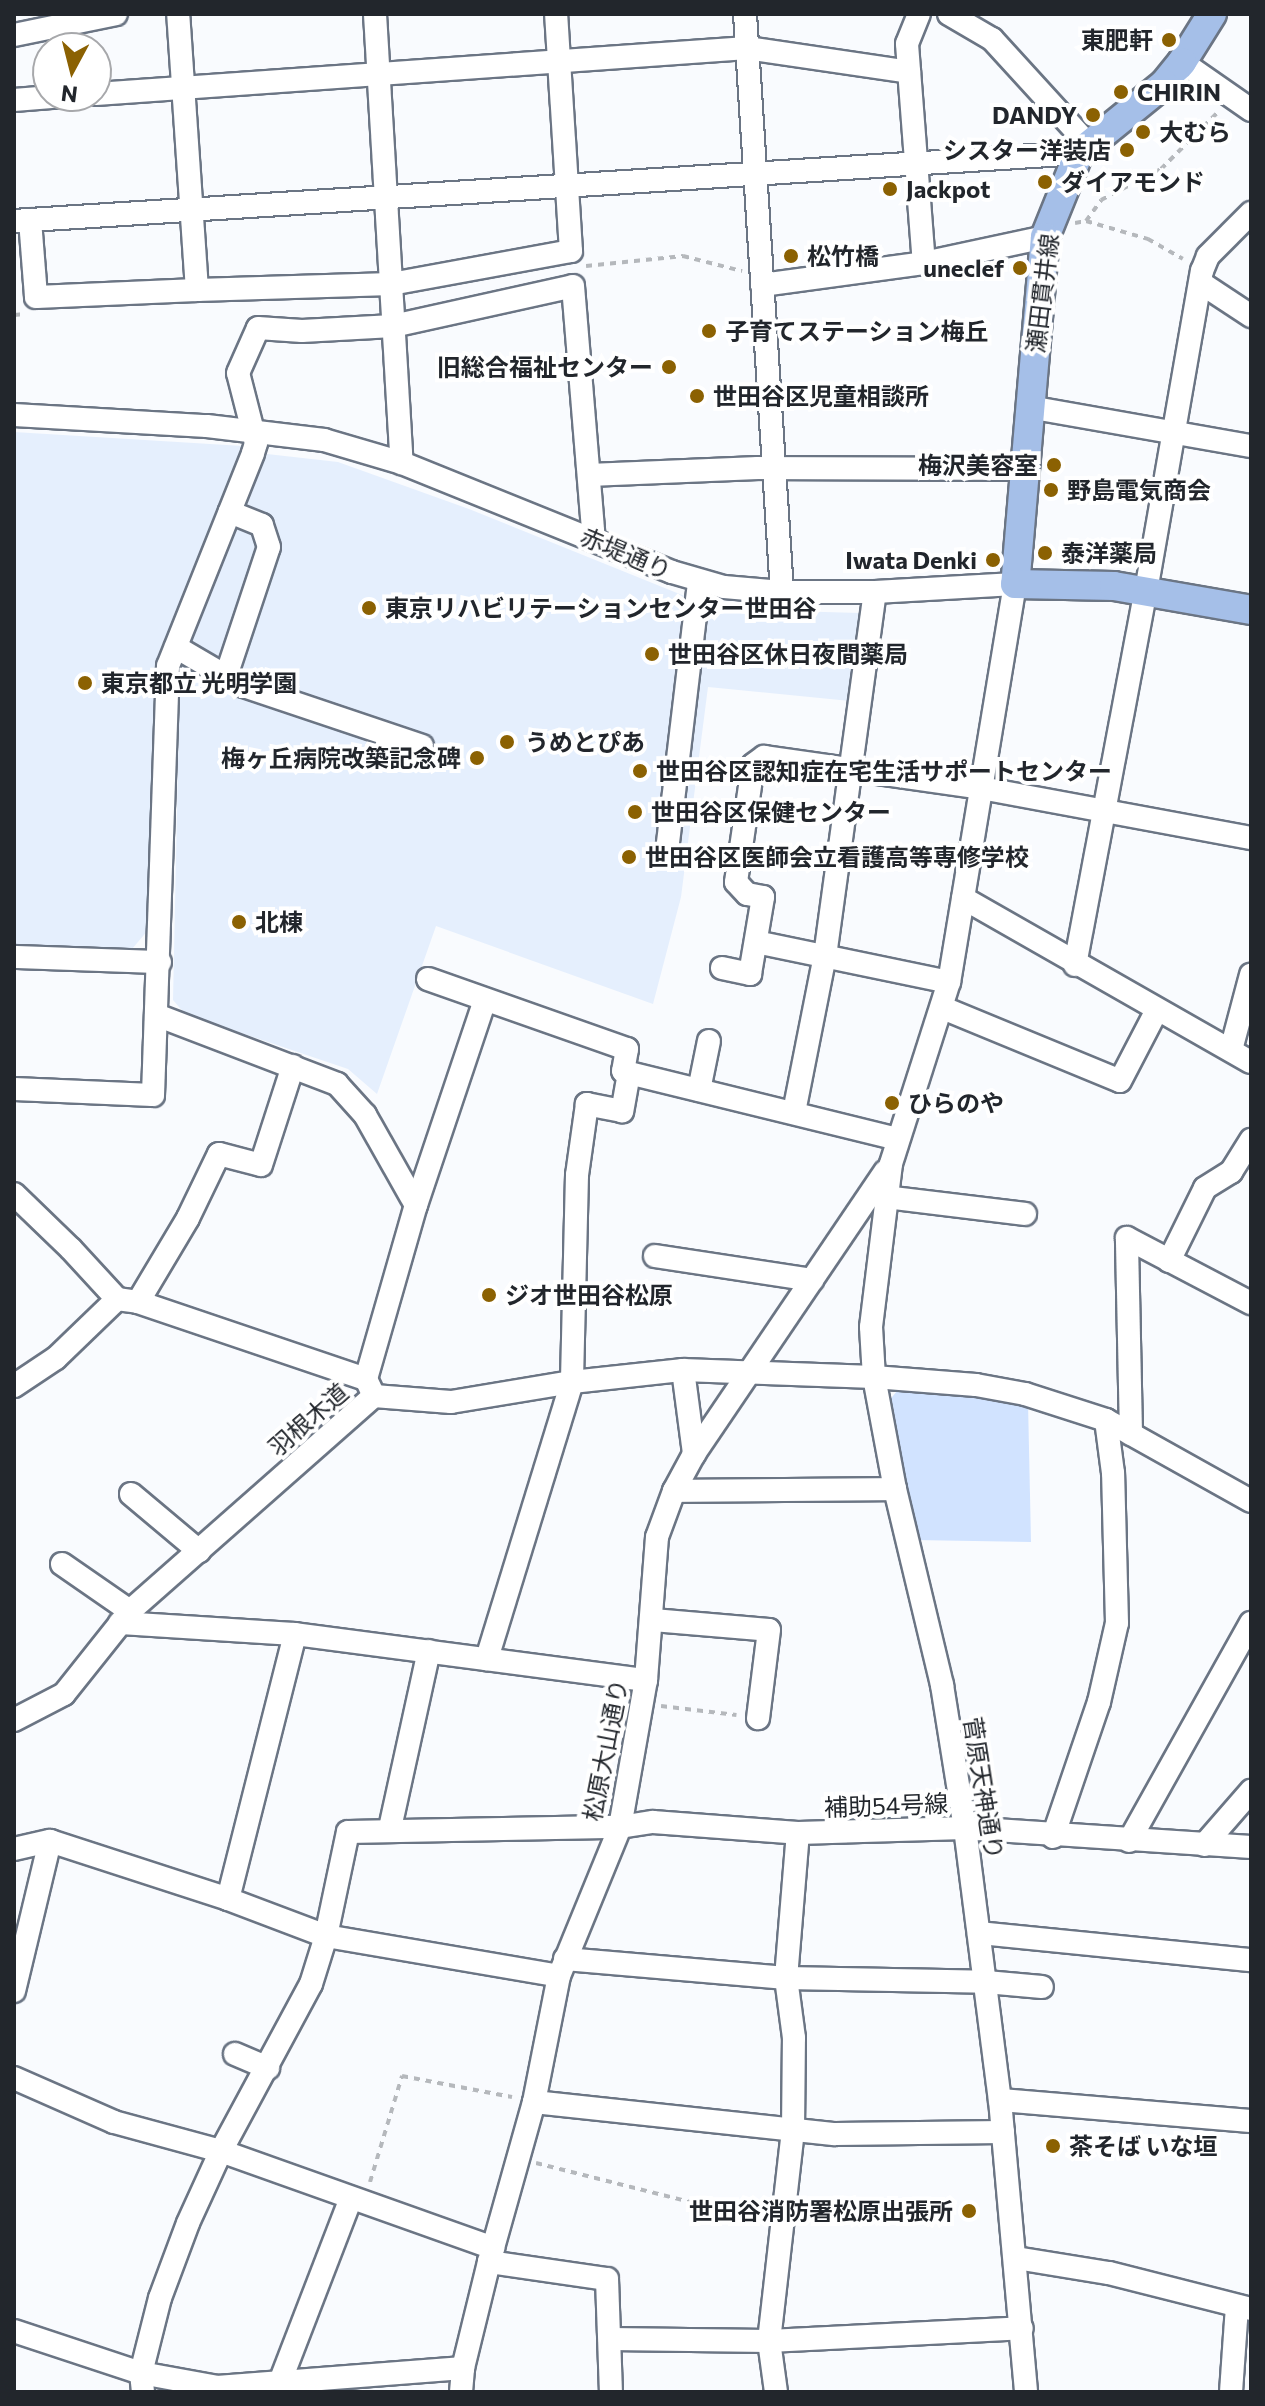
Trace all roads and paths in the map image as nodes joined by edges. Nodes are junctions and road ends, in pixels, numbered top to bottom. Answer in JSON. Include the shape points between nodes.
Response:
{"nodes":[{"id":1,"x":116,"y":14,"type":"edge"},
{"id":2,"x":178,"y":14,"type":"edge"},
{"id":3,"x":375,"y":14,"type":"edge"},
{"id":4,"x":556,"y":14,"type":"edge"},
{"id":5,"x":745,"y":14,"type":"edge"},
{"id":6,"x":919,"y":14,"type":"edge"},
{"id":7,"x":949,"y":14,"type":"edge"},
{"id":8,"x":1212,"y":14,"type":"edge"},
{"id":9,"x":14,"y":35,"type":"edge"},
{"id":10,"x":747,"y":48,"type":"junction"},
{"id":11,"x":559,"y":61,"type":"junction"},
{"id":12,"x":1182,"y":62,"type":"junction"},
{"id":13,"x":909,"y":72,"type":"junction"},
{"id":14,"x":378,"y":74,"type":"junction"},
{"id":15,"x":183,"y":88,"type":"junction"},
{"id":16,"x":112,"y":93,"type":"edge"},
{"id":17,"x":1232,"y":97,"type":"junction"},
{"id":18,"x":1251,"y":110,"type":"edge"},
{"id":19,"x":1084,"y":148,"type":"junction"},
{"id":20,"x":916,"y":163,"type":"junction"},
{"id":21,"x":755,"y":173,"type":"junction"},
{"id":22,"x":567,"y":186,"type":"junction"},
{"id":23,"x":386,"y":197,"type":"junction"},
{"id":24,"x":192,"y":209,"type":"junction"},
{"id":25,"x":1251,"y":213,"type":"edge"},
{"id":26,"x":22,"y":220,"type":"edge"},
{"id":27,"x":1045,"y":237,"type":"junction"},
{"id":28,"x":924,"y":263,"type":"junction"},
{"id":29,"x":1201,"y":277,"type":"junction"},
{"id":30,"x":391,"y":284,"type":"junction"},
{"id":31,"x":762,"y":285,"type":"junction"},
{"id":32,"x":197,"y":290,"type":"junction"},
{"id":33,"x":1251,"y":316,"type":"edge"},
{"id":34,"x":393,"y":326,"type":"junction"},
{"id":35,"x":1029,"y":407,"type":"junction"},
{"id":36,"x":14,"y":415,"type":"edge"},
{"id":37,"x":251,"y":430,"type":"junction"},
{"id":38,"x":1173,"y":431,"type":"junction"},
{"id":39,"x":1251,"y":446,"type":"edge"},
{"id":40,"x":402,"y":463,"type":"junction"},
{"id":41,"x":774,"y":468,"type":"junction"},
{"id":42,"x":1024,"y":469,"type":"junction"},
{"id":43,"x":589,"y":475,"type":"junction"},
{"id":44,"x":230,"y":512,"type":"junction"},
{"id":45,"x":594,"y":539,"type":"junction"},
{"id":46,"x":699,"y":582,"type":"junction"},
{"id":47,"x":1015,"y":584,"type":"junction"},
{"id":48,"x":1146,"y":591,"type":"junction"},
{"id":49,"x":782,"y":592,"type":"junction"},
{"id":50,"x":875,"y":592,"type":"junction"},
{"id":51,"x":1251,"y":610,"type":"edge"},
{"id":52,"x":176,"y":647,"type":"junction"},
{"id":53,"x":226,"y":676,"type":"junction"},
{"id":54,"x":422,"y":746,"type":"dead end"},
{"id":55,"x":851,"y":771,"type":"junction"},
{"id":56,"x":981,"y":788,"type":"junction"},
{"id":57,"x":1103,"y":811,"type":"junction"},
{"id":58,"x":1251,"y":838,"type":"edge"},
{"id":59,"x":667,"y":851,"type":"dead end"},
{"id":60,"x":963,"y":898,"type":"junction"},
{"id":61,"x":756,"y":942,"type":"junction"},
{"id":62,"x":825,"y":956,"type":"junction"},
{"id":63,"x":14,"y":957,"type":"edge"},
{"id":64,"x":160,"y":962,"type":"junction"},
{"id":65,"x":1075,"y":965,"type":"junction"},
{"id":66,"x":722,"y":968,"type":"dead end"},
{"id":67,"x":1251,"y":975,"type":"edge"},
{"id":68,"x":428,"y":979,"type":"dead end"},
{"id":69,"x":949,"y":982,"type":"junction"},
{"id":70,"x":485,"y":1000,"type":"junction"},
{"id":71,"x":943,"y":1008,"type":"junction"},
{"id":72,"x":1157,"y":1010,"type":"junction"},
{"id":73,"x":159,"y":1016,"type":"junction"},
{"id":74,"x":709,"y":1041,"type":"dead end"},
{"id":75,"x":1231,"y":1050,"type":"junction"},
{"id":76,"x":1251,"y":1062,"type":"edge"},
{"id":77,"x":293,"y":1066,"type":"junction"},
{"id":78,"x":629,"y":1073,"type":"junction"},
{"id":79,"x":14,"y":1089,"type":"edge"},
{"id":80,"x":699,"y":1090,"type":"junction"},
{"id":81,"x":794,"y":1112,"type":"junction"},
{"id":82,"x":897,"y":1139,"type":"junction"},
{"id":83,"x":1251,"y":1140,"type":"edge"},
{"id":84,"x":891,"y":1164,"type":"junction"},
{"id":85,"x":14,"y":1194,"type":"edge"},
{"id":86,"x":885,"y":1197,"type":"junction"},
{"id":87,"x":416,"y":1205,"type":"junction"},
{"id":88,"x":1025,"y":1214,"type":"dead end"},
{"id":89,"x":655,"y":1256,"type":"dead end"},
{"id":90,"x":1169,"y":1261,"type":"junction"},
{"id":91,"x":812,"y":1280,"type":"junction"},
{"id":92,"x":127,"y":1300,"type":"junction"},
{"id":93,"x":1251,"y":1303,"type":"edge"},
{"id":94,"x":683,"y":1370,"type":"junction"},
{"id":95,"x":751,"y":1372,"type":"junction"},
{"id":96,"x":874,"y":1377,"type":"junction"},
{"id":97,"x":572,"y":1382,"type":"junction"},
{"id":98,"x":14,"y":1386,"type":"edge"},
{"id":99,"x":370,"y":1387,"type":"junction"},
{"id":100,"x":1106,"y":1420,"type":"junction"},
{"id":101,"x":1131,"y":1434,"type":"junction"},
{"id":102,"x":694,"y":1454,"type":"junction"},
{"id":103,"x":895,"y":1489,"type":"junction"},
{"id":104,"x":674,"y":1491,"type":"junction"},
{"id":105,"x":131,"y":1494,"type":"dead end"},
{"id":106,"x":1251,"y":1501,"type":"edge"},
{"id":107,"x":199,"y":1551,"type":"junction"},
{"id":108,"x":62,"y":1564,"type":"dead end"},
{"id":109,"x":125,"y":1617,"type":"junction"},
{"id":110,"x":653,"y":1620,"type":"junction"},
{"id":111,"x":1251,"y":1623,"type":"edge"},
{"id":112,"x":295,"y":1634,"type":"junction"},
{"id":113,"x":429,"y":1651,"type":"junction"},
{"id":114,"x":487,"y":1659,"type":"junction"},
{"id":115,"x":646,"y":1680,"type":"junction"},
{"id":116,"x":641,"y":1704,"type":"junction"},
{"id":117,"x":758,"y":1718,"type":"joint"},
{"id":118,"x":14,"y":1720,"type":"edge"},
{"id":119,"x":1251,"y":1791,"type":"edge"},
{"id":120,"x":620,"y":1827,"type":"junction"},
{"id":121,"x":390,"y":1828,"type":"junction"},
{"id":122,"x":965,"y":1828,"type":"junction"},
{"id":123,"x":798,"y":1833,"type":"junction"},
{"id":124,"x":1053,"y":1837,"type":"junction"},
{"id":125,"x":50,"y":1841,"type":"junction"},
{"id":126,"x":1129,"y":1841,"type":"junction"},
{"id":127,"x":1204,"y":1845,"type":"junction"},
{"id":128,"x":1251,"y":1847,"type":"edge"},
{"id":129,"x":14,"y":1849,"type":"edge"},
{"id":130,"x":228,"y":1899,"type":"junction"},
{"id":131,"x":979,"y":1933,"type":"junction"},
{"id":132,"x":326,"y":1936,"type":"junction"},
{"id":133,"x":1251,"y":1960,"type":"edge"},
{"id":134,"x":562,"y":1967,"type":"junction"},
{"id":135,"x":786,"y":1978,"type":"junction"},
{"id":136,"x":986,"y":1982,"type":"junction"},
{"id":137,"x":1042,"y":1987,"type":"dead end"},
{"id":138,"x":14,"y":1991,"type":"edge"},
{"id":139,"x":235,"y":2054,"type":"dead end"},
{"id":140,"x":268,"y":2068,"type":"junction"},
{"id":141,"x":14,"y":2078,"type":"edge"},
{"id":142,"x":1000,"y":2100,"type":"junction"},
{"id":143,"x":534,"y":2102,"type":"junction"},
{"id":144,"x":1251,"y":2121,"type":"edge"},
{"id":145,"x":793,"y":2130,"type":"junction"},
{"id":146,"x":1003,"y":2132,"type":"junction"},
{"id":147,"x":221,"y":2151,"type":"junction"},
{"id":148,"x":518,"y":2159,"type":"junction"},
{"id":149,"x":357,"y":2200,"type":"junction"},
{"id":150,"x":782,"y":2225,"type":"junction"},
{"id":151,"x":491,"y":2255,"type":"junction"},
{"id":152,"x":1016,"y":2258,"type":"junction"},
{"id":153,"x":1244,"y":2307,"type":"edge"},
{"id":154,"x":1022,"y":2328,"type":"junction"},
{"id":155,"x":14,"y":2331,"type":"edge"},
{"id":156,"x":610,"y":2339,"type":"junction"},
{"id":157,"x":769,"y":2341,"type":"junction"},
{"id":158,"x":463,"y":2368,"type":"junction"},
{"id":159,"x":280,"y":2382,"type":"junction"},
{"id":160,"x":142,"y":2383,"type":"edge"},
{"id":161,"x":461,"y":2392,"type":"edge"},
{"id":162,"x":611,"y":2392,"type":"edge"},
{"id":163,"x":776,"y":2392,"type":"edge"},
{"id":164,"x":1026,"y":2392,"type":"edge"},
{"id":165,"x":1231,"y":2392,"type":"edge"}],
"edges":[{"from":1,"to":9,"type":"street"},
{"from":2,"to":15,"type":"street"},
{"from":3,"to":14,"type":"street"},
{"from":4,"to":11,"type":"street"},
{"from":5,"to":10,"type":"street"},
{"from":6,"to":13,"type":"street","via":[[907,44]]},
{"from":7,"to":19,"type":"street","via":[[992,39]]},
{"from":8,"to":12,"type":"main road","name":"瀬田貫井線"},
{"from":10,"to":11,"type":"street"},
{"from":10,"to":13,"type":"street"},
{"from":10,"to":21,"type":"street"},
{"from":11,"to":14,"type":"street"},
{"from":11,"to":22,"type":"street"},
{"from":12,"to":17,"type":"street"},
{"from":12,"to":19,"type":"main road","name":"瀬田貫井線","via":[[1164,84]]},
{"from":13,"to":20,"type":"street"},
{"from":14,"to":15,"type":"street"},
{"from":14,"to":23,"type":"street"},
{"from":15,"to":16,"type":"street"},
{"from":15,"to":24,"type":"street"},
{"from":17,"to":18,"type":"street"},
{"from":17,"to":29,"type":"path","via":[[1161,169],[1101,200],[1086,221],[1148,239]]},
{"from":19,"to":20,"type":"street"},
{"from":19,"to":27,"type":"main road","name":"瀬田貫井線"},
{"from":20,"to":21,"type":"street"},
{"from":20,"to":28,"type":"street"},
{"from":21,"to":22,"type":"street"},
{"from":21,"to":31,"type":"street"},
{"from":22,"to":23,"type":"street"},
{"from":22,"to":30,"type":"street","via":[[571,251]]},
{"from":23,"to":24,"type":"street"},
{"from":23,"to":30,"type":"street"},
{"from":24,"to":26,"type":"street"},
{"from":24,"to":32,"type":"street"},
{"from":25,"to":29,"type":"street","via":[[1208,256]]},
{"from":26,"to":32,"type":"street","via":[[36,297]]},
{"from":27,"to":28,"type":"street"},
{"from":27,"to":35,"type":"main road","name":"瀬田貫井線"},
{"from":28,"to":31,"type":"street"},
{"from":29,"to":33,"type":"street"},
{"from":29,"to":38,"type":"street"},
{"from":30,"to":32,"type":"street"},
{"from":30,"to":34,"type":"street"},
{"from":31,"to":41,"type":"street"},
{"from":34,"to":37,"type":"street","via":[[258,328],[238,373]]},
{"from":34,"to":40,"type":"street"},
{"from":34,"to":43,"type":"street","via":[[573,286]]},
{"from":35,"to":38,"type":"street"},
{"from":35,"to":42,"type":"main road","name":"瀬田貫井線"},
{"from":36,"to":37,"type":"street","name":"赤堤通り"},
{"from":37,"to":40,"type":"street","name":"赤堤通り","via":[[324,440]]},
{"from":37,"to":44,"type":"street","via":[[256,443]]},
{"from":38,"to":39,"type":"street"},
{"from":38,"to":48,"type":"street"},
{"from":40,"to":45,"type":"street","name":"赤堤通り"},
{"from":41,"to":42,"type":"street"},
{"from":41,"to":43,"type":"street"},
{"from":41,"to":49,"type":"street"},
{"from":42,"to":47,"type":"main road","name":"瀬田貫井線"},
{"from":43,"to":45,"type":"street"},
{"from":44,"to":52,"type":"street"},
{"from":44,"to":53,"type":"street","via":[[262,525],[269,547]]},
{"from":45,"to":46,"type":"street","name":"赤堤通り"},
{"from":46,"to":49,"type":"street","name":"赤堤通り"},
{"from":46,"to":59,"type":"street"},
{"from":47,"to":48,"type":"main road","name":"赤堤通り"},
{"from":47,"to":50,"type":"street","name":"赤堤通り"},
{"from":47,"to":56,"type":"street","name":"菅原天神通り"},
{"from":48,"to":51,"type":"main road","name":"赤堤通り"},
{"from":48,"to":57,"type":"street"},
{"from":49,"to":50,"type":"street","name":"赤堤通り"},
{"from":50,"to":55,"type":"street"},
{"from":52,"to":53,"type":"street"},
{"from":52,"to":64,"type":"street","via":[[168,666]]},
{"from":53,"to":54,"type":"street"},
{"from":55,"to":56,"type":"street"},
{"from":55,"to":61,"type":"street","via":[[764,757],[753,765],[736,882],[747,894],[763,897]]},
{"from":55,"to":62,"type":"street"},
{"from":56,"to":57,"type":"street"},
{"from":56,"to":60,"type":"street","name":"菅原天神通り"},
{"from":57,"to":58,"type":"street"},
{"from":57,"to":65,"type":"street"},
{"from":60,"to":65,"type":"street"},
{"from":60,"to":69,"type":"street","name":"菅原天神通り"},
{"from":61,"to":62,"type":"street"},
{"from":61,"to":66,"type":"street","via":[[750,974]]},
{"from":62,"to":69,"type":"street"},
{"from":62,"to":81,"type":"street"},
{"from":63,"to":64,"type":"street"},
{"from":64,"to":73,"type":"street"},
{"from":65,"to":72,"type":"street"},
{"from":67,"to":75,"type":"street"},
{"from":68,"to":70,"type":"street"},
{"from":69,"to":71,"type":"street","name":"菅原天神通り"},
{"from":70,"to":78,"type":"street","via":[[627,1049],[623,1071]]},
{"from":70,"to":87,"type":"street"},
{"from":71,"to":72,"type":"street","via":[[1120,1081]]},
{"from":71,"to":82,"type":"street","name":"菅原天神通り"},
{"from":72,"to":75,"type":"street"},
{"from":73,"to":77,"type":"street"},
{"from":73,"to":79,"type":"street","via":[[153,1095]]},
{"from":74,"to":80,"type":"street"},
{"from":75,"to":76,"type":"street"},
{"from":77,"to":87,"type":"street","via":[[337,1084],[365,1115]]},
{"from":77,"to":92,"type":"street","via":[[261,1165],[219,1154],[188,1218]]},
{"from":78,"to":80,"type":"street"},
{"from":78,"to":97,"type":"street","via":[[622,1111],[587,1104],[577,1175]]},
{"from":80,"to":81,"type":"street"},
{"from":81,"to":82,"type":"street"},
{"from":82,"to":84,"type":"street","name":"菅原天神通り"},
{"from":83,"to":90,"type":"street","via":[[1231,1172],[1205,1188]]},
{"from":84,"to":86,"type":"street","name":"菅原天神通り"},
{"from":84,"to":91,"type":"street","name":"松原大山通り"},
{"from":85,"to":92,"type":"street"},
{"from":86,"to":88,"type":"street"},
{"from":86,"to":96,"type":"street","name":"菅原天神通り","via":[[871,1327]]},
{"from":87,"to":99,"type":"street"},
{"from":89,"to":91,"type":"street"},
{"from":90,"to":93,"type":"street"},
{"from":90,"to":101,"type":"street","via":[[1127,1238]]},
{"from":91,"to":95,"type":"street","name":"松原大山通り"},
{"from":92,"to":98,"type":"street"},
{"from":92,"to":99,"type":"street"},
{"from":94,"to":95,"type":"street","name":"羽根木道"},
{"from":94,"to":97,"type":"street","name":"羽根木道"},
{"from":94,"to":102,"type":"street"},
{"from":95,"to":96,"type":"street","name":"羽根木道"},
{"from":95,"to":102,"type":"street","name":"松原大山通り"},
{"from":96,"to":100,"type":"street","name":"羽根木道","via":[[1025,1394]]},
{"from":96,"to":103,"type":"street","name":"菅原天神通り"},
{"from":97,"to":99,"type":"street","name":"羽根木道","via":[[451,1402]]},
{"from":97,"to":114,"type":"street"},
{"from":99,"to":107,"type":"street","name":"羽根木道"},
{"from":100,"to":101,"type":"street","name":"羽根木道"},
{"from":100,"to":124,"type":"street","via":[[1113,1473],[1117,1623],[1099,1702]]},
{"from":101,"to":106,"type":"street","name":"羽根木道"},
{"from":102,"to":104,"type":"street","name":"松原大山通り"},
{"from":103,"to":104,"type":"street"},
{"from":103,"to":122,"type":"street","name":"菅原天神通り","via":[[942,1685]]},
{"from":104,"to":110,"type":"street","name":"松原大山通り","via":[[653,1558]]},
{"from":105,"to":107,"type":"street"},
{"from":107,"to":109,"type":"street","name":"羽根木道"},
{"from":108,"to":109,"type":"street"},
{"from":109,"to":112,"type":"street"},
{"from":109,"to":118,"type":"street","name":"羽根木道","via":[[64,1694]]},
{"from":110,"to":115,"type":"street","name":"松原大山通り"},
{"from":110,"to":117,"type":"street","via":[[769,1630]]},
{"from":111,"to":126,"type":"street"},
{"from":112,"to":113,"type":"street"},
{"from":112,"to":130,"type":"street"},
{"from":113,"to":114,"type":"street"},
{"from":113,"to":121,"type":"street"},
{"from":114,"to":115,"type":"street"},
{"from":115,"to":116,"type":"street","name":"松原大山通り"},
{"from":116,"to":117,"type":"path"},
{"from":116,"to":120,"type":"street","name":"松原大山通り"},
{"from":119,"to":127,"type":"street"},
{"from":120,"to":121,"type":"street","name":"補助54号線"},
{"from":120,"to":123,"type":"street","name":"補助54号線","via":[[653,1822]]},
{"from":120,"to":134,"type":"street","name":"松原大山通り"},
{"from":121,"to":132,"type":"street","name":"補助54号線","via":[[348,1832]]},
{"from":122,"to":123,"type":"street","name":"補助54号線"},
{"from":122,"to":124,"type":"street","name":"補助54号線"},
{"from":122,"to":131,"type":"street","name":"菅原天神通り"},
{"from":123,"to":135,"type":"street"},
{"from":124,"to":126,"type":"street","name":"補助54号線"},
{"from":125,"to":129,"type":"street"},
{"from":125,"to":130,"type":"street"},
{"from":125,"to":138,"type":"street"},
{"from":126,"to":127,"type":"street","name":"補助54号線"},
{"from":127,"to":128,"type":"street","name":"補助54号線"},
{"from":130,"to":132,"type":"street"},
{"from":131,"to":133,"type":"street"},
{"from":131,"to":136,"type":"street","name":"菅原天神通り"},
{"from":132,"to":134,"type":"street"},
{"from":132,"to":140,"type":"street","via":[[311,1984]]},
{"from":134,"to":135,"type":"street"},
{"from":134,"to":143,"type":"street","name":"松原大山通り"},
{"from":135,"to":136,"type":"street"},
{"from":135,"to":145,"type":"street","via":[[794,2038]]},
{"from":136,"to":137,"type":"street"},
{"from":136,"to":142,"type":"street","name":"菅原天神通り"},
{"from":139,"to":140,"type":"street"},
{"from":140,"to":147,"type":"street"},
{"from":141,"to":147,"type":"street","via":[[114,2122]]},
{"from":142,"to":144,"type":"street"},
{"from":142,"to":146,"type":"street","name":"菅原天神通り"},
{"from":143,"to":145,"type":"street"},
{"from":143,"to":148,"type":"street","name":"松原大山通り"},
{"from":143,"to":149,"type":"path","via":[[402,2076]]},
{"from":145,"to":146,"type":"street"},
{"from":145,"to":150,"type":"street"},
{"from":146,"to":152,"type":"street","name":"菅原天神通り"},
{"from":147,"to":149,"type":"street"},
{"from":147,"to":160,"type":"street","via":[[160,2298]]},
{"from":148,"to":150,"type":"path"},
{"from":148,"to":151,"type":"street","name":"松原大山通り"},
{"from":149,"to":151,"type":"street"},
{"from":149,"to":159,"type":"street"},
{"from":150,"to":157,"type":"street"},
{"from":151,"to":156,"type":"street","via":[[607,2279]]},
{"from":151,"to":158,"type":"street","name":"松原大山通り"},
{"from":152,"to":153,"type":"street","via":[[1109,2273]]},
{"from":152,"to":154,"type":"street","name":"菅原天神通り"},
{"from":153,"to":165,"type":"street"},
{"from":154,"to":157,"type":"street"},
{"from":154,"to":164,"type":"street","name":"菅原天神通り"},
{"from":155,"to":160,"type":"street"},
{"from":156,"to":157,"type":"street"},
{"from":156,"to":162,"type":"street"},
{"from":157,"to":163,"type":"street"},
{"from":158,"to":159,"type":"street"},
{"from":158,"to":161,"type":"street","name":"松原大山通り"},
{"from":159,"to":160,"type":"street","via":[[217,2387]]}]}
